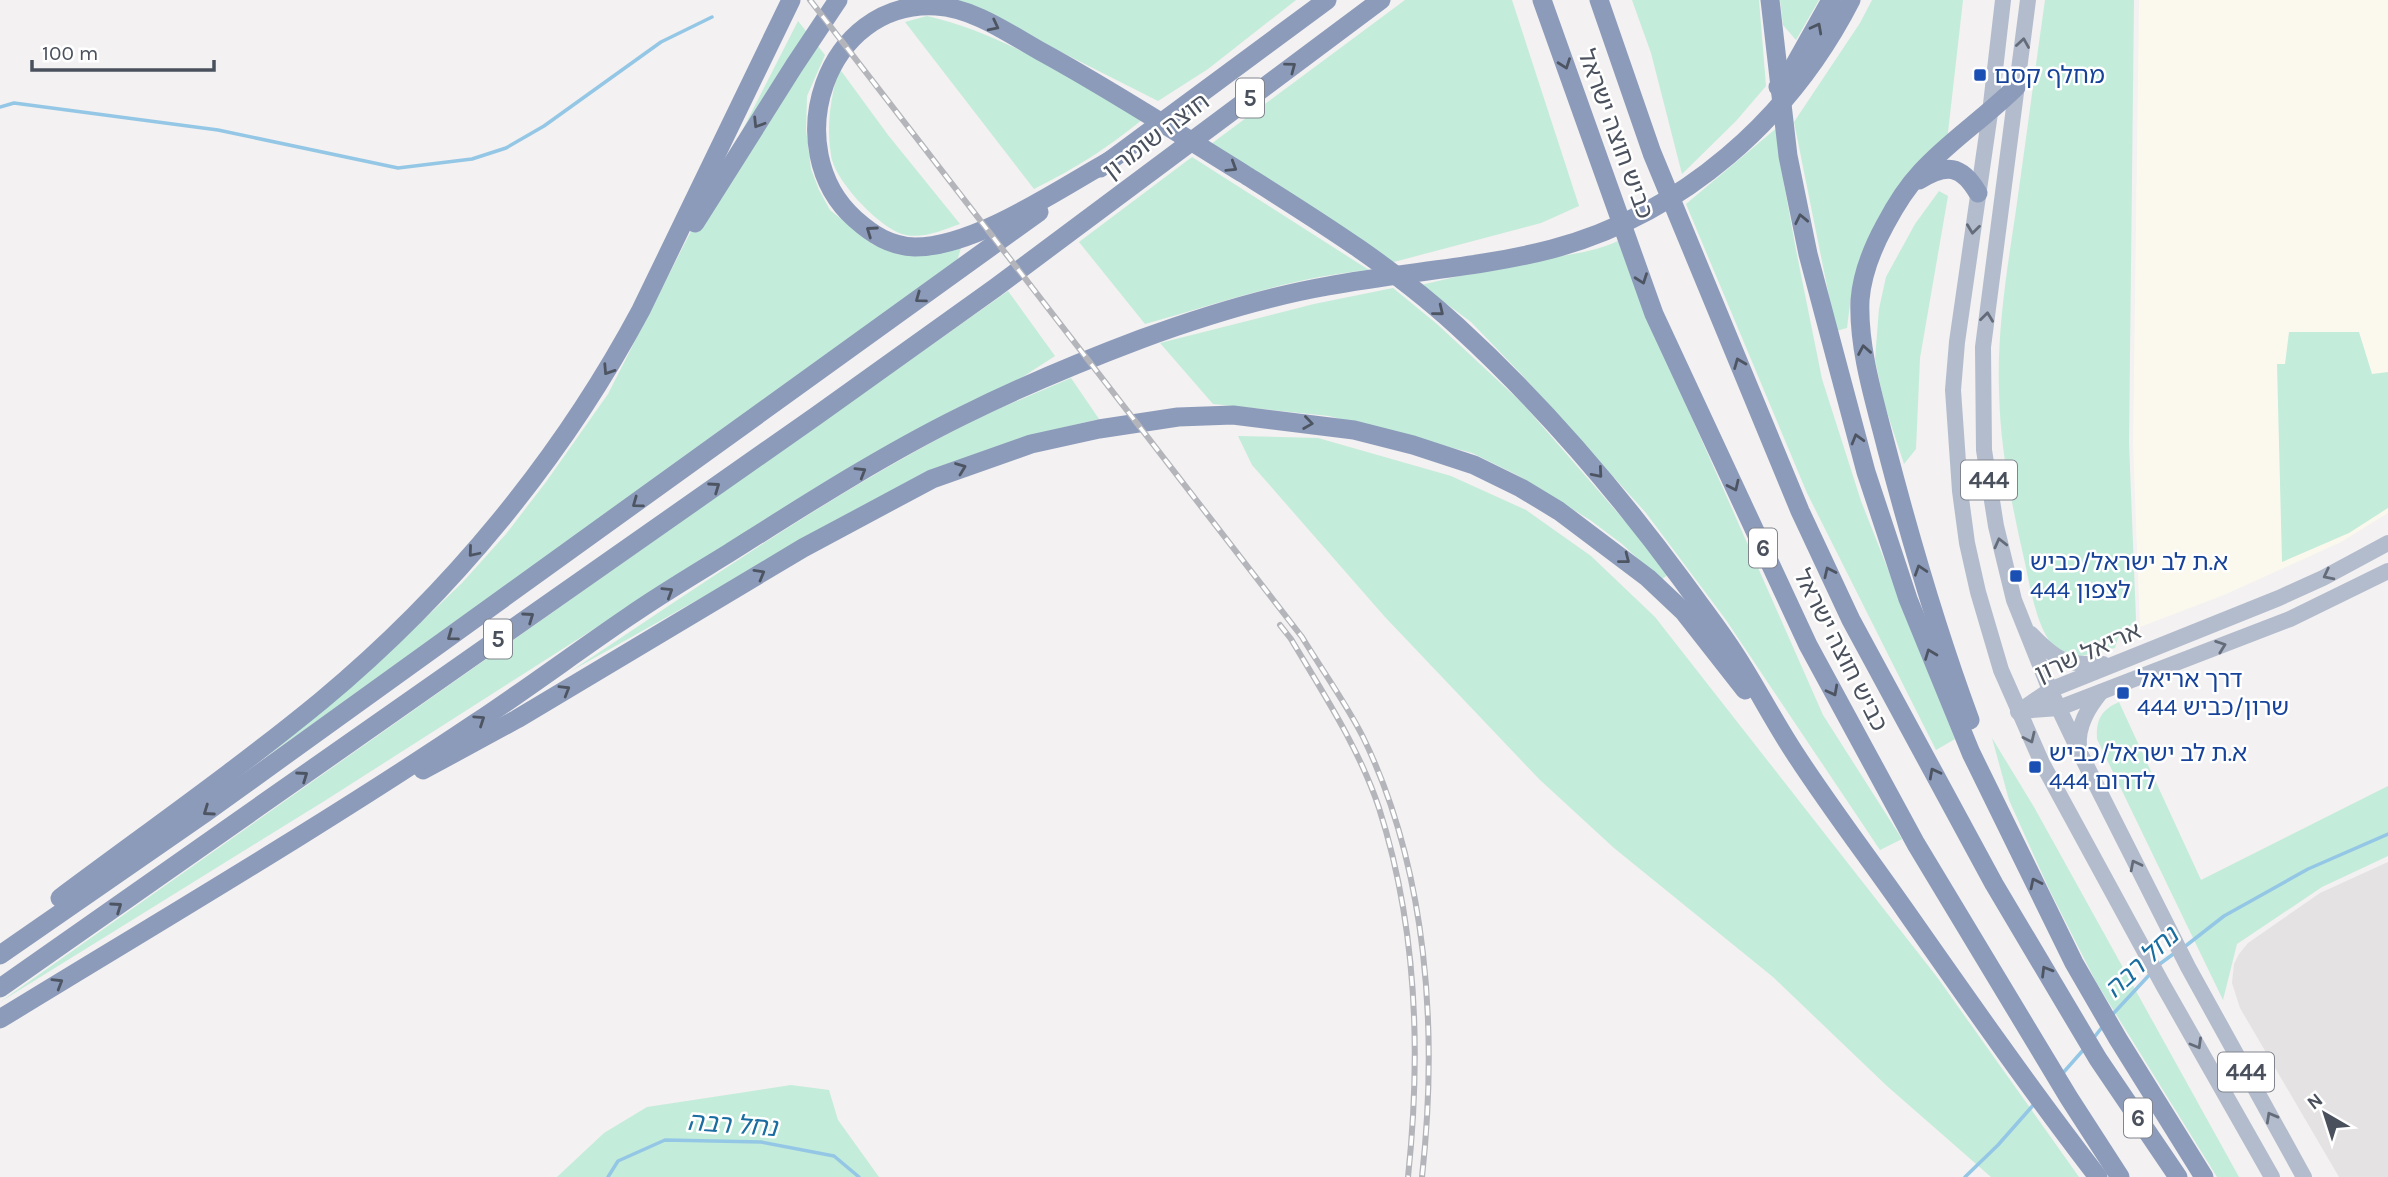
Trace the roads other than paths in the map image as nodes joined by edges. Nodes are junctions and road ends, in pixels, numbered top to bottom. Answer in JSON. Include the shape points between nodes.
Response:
{"nodes":[{"id":1,"x":791,"y":0,"type":"edge"},
{"id":2,"x":838,"y":0,"type":"edge"},
{"id":3,"x":1327,"y":0,"type":"edge"},
{"id":4,"x":1381,"y":0,"type":"edge"},
{"id":5,"x":1542,"y":0,"type":"edge"},
{"id":6,"x":1599,"y":0,"type":"edge"},
{"id":7,"x":1770,"y":0,"type":"edge"},
{"id":8,"x":2003,"y":0,"type":"edge"},
{"id":9,"x":2028,"y":0,"type":"edge"},
{"id":10,"x":1843,"y":2,"type":"edge"},
{"id":11,"x":2016,"y":87,"type":"junction"},
{"id":12,"x":1990,"y":113,"type":"junction"},
{"id":13,"x":1907,"y":189,"type":"junction"},
{"id":14,"x":1978,"y":193,"type":"junction"},
{"id":15,"x":1051,"y":198,"type":"junction"},
{"id":16,"x":641,"y":310,"type":"junction"},
{"id":17,"x":2388,"y":544,"type":"edge"},
{"id":18,"x":2388,"y":571,"type":"edge"},
{"id":19,"x":2025,"y":627,"type":"junction"},
{"id":20,"x":2116,"y":663,"type":"junction"},
{"id":21,"x":2050,"y":690,"type":"junction"},
{"id":22,"x":2102,"y":691,"type":"junction"},
{"id":23,"x":2059,"y":708,"type":"junction"},
{"id":24,"x":2018,"y":712,"type":"junction"},
{"id":25,"x":1793,"y":751,"type":"junction"},
{"id":26,"x":2080,"y":753,"type":"junction"},
{"id":27,"x":2015,"y":843,"type":"junction"},
{"id":28,"x":269,"y":854,"type":"junction"},
{"id":29,"x":0,"y":943,"type":"edge"},
{"id":30,"x":0,"y":955,"type":"edge"},
{"id":31,"x":0,"y":988,"type":"edge"},
{"id":32,"x":0,"y":1019,"type":"edge"},
{"id":33,"x":2098,"y":1177,"type":"edge"},
{"id":34,"x":2120,"y":1177,"type":"edge"},
{"id":35,"x":2178,"y":1177,"type":"edge"},
{"id":36,"x":2204,"y":1177,"type":"edge"},
{"id":37,"x":2272,"y":1177,"type":"edge"},
{"id":38,"x":2304,"y":1177,"type":"edge"}],
"edges":[{"from":1,"to":16,"type":"highway"},
{"from":2,"to":16,"type":"highway","one_way":true},
{"from":3,"to":15,"type":"highway","name":"חוצה שומרון","number":"5","via":[[1102,166]]},
{"from":31,"to":4,"type":"highway","name":"חוצה שומרון","number":"5","one_way":true,"via":[[805,424]]},
{"from":5,"to":34,"type":"highway","name":"כביש חוצה ישראל","number":"6","one_way":true,"via":[[1654,314],[1808,645],[1916,844]]},
{"from":35,"to":6,"type":"highway","name":"כביש חוצה ישראל","number":"6","one_way":true,"via":[[2098,1059],[1994,884],[1851,620],[1800,511],[1652,153]]},
{"from":27,"to":7,"type":"highway","one_way":true,"via":[[1940,679],[1866,472],[1790,169]]},
{"from":8,"to":12,"type":"main road","number":"444"},
{"from":11,"to":9,"type":"main road","number":"444","one_way":true},
{"from":28,"to":10,"type":"highway","one_way":true,"via":[[476,723],[632,614],[777,522],[935,430],[1062,369],[1250,304],[1325,286],[1550,249],[1639,215],[1685,188],[1775,112],[1804,76]]},
{"from":11,"to":12,"type":"highway"},
{"from":19,"to":11,"type":"main road","number":"444","one_way":true,"via":[[1996,526],[1984,450],[1982,398],[1983,347]]},
{"from":12,"to":13,"type":"highway","via":[[1934,159]]},
{"from":12,"to":14,"type":"main road","number":"444"},
{"from":13,"to":14,"type":"highway","via":[[1935,171],[1952,169],[1966,176]]},
{"from":27,"to":13,"type":"highway","one_way":true,"via":[[1918,565],[1863,347],[1860,298],[1869,260]]},
{"from":14,"to":24,"type":"main road","number":"444","one_way":true,"via":[[1956,354],[1955,451],[1978,592]]},
{"from":15,"to":25,"type":"highway","one_way":true,"via":[[959,239],[919,247],[891,244],[870,232],[847,212],[817,154],[816,111],[839,51],[887,14],[918,6],[941,6],[969,14],[1108,88],[1406,284],[1455,324],[1532,402],[1636,518],[1735,653]]},
{"from":15,"to":30,"type":"highway","name":"חוצה שומרון","number":"5","one_way":true,"via":[[976,258],[205,813]]},
{"from":16,"to":29,"type":"highway","one_way":true,"via":[[615,359],[525,488],[470,557],[390,638],[248,758]]},
{"from":17,"to":20,"type":"main road","name":"אריאל שרון","one_way":true,"via":[[2279,598]]},
{"from":22,"to":18,"type":"main road","name":"אריאל שרון","one_way":true,"via":[[2290,619]]},
{"from":19,"to":20,"type":"main road","via":[[2058,659],[2080,665]]},
{"from":19,"to":21,"type":"main road","number":"444"},
{"from":20,"to":21,"type":"main road","name":"אריאל שרון"},
{"from":21,"to":23,"type":"main road","number":"444"},
{"from":21,"to":24,"type":"main road","name":"אריאל שרון"},
{"from":22,"to":23,"type":"main road","name":"אריאל שרון"},
{"from":22,"to":26,"type":"main road","via":[[2080,730]]},
{"from":23,"to":24,"type":"main road","name":"אריאל שרון"},
{"from":23,"to":26,"type":"main road","number":"444"},
{"from":24,"to":37,"type":"main road","number":"444","one_way":true,"via":[[2048,775]]},
{"from":28,"to":25,"type":"highway","one_way":true,"via":[[517,719],[803,548],[932,480],[1031,444],[1178,417],[1241,416],[1354,430],[1474,465],[1521,488],[1609,546],[1683,611]]},
{"from":25,"to":33,"type":"highway","via":[[2027,1084]]},
{"from":38,"to":26,"type":"main road","number":"444","one_way":true,"via":[[2166,926]]},
{"from":36,"to":27,"type":"highway","one_way":true,"via":[[2100,1009]]},
{"from":32,"to":28,"type":"highway","one_way":true}]}
